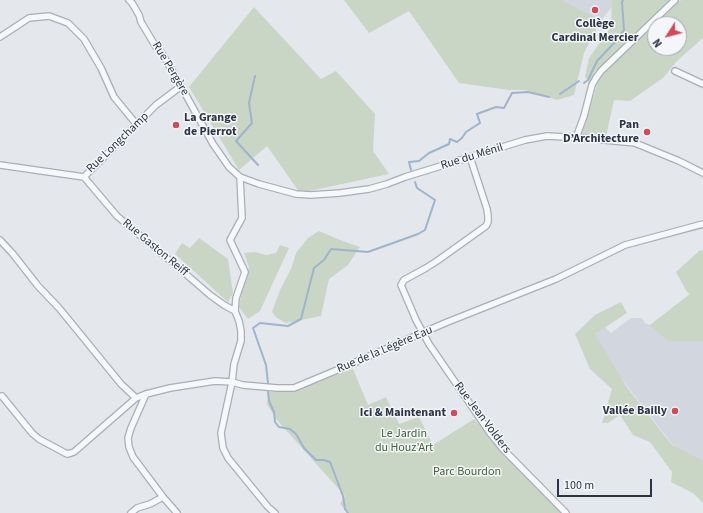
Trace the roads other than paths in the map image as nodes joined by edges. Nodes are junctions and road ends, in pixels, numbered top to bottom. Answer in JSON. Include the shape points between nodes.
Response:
{"nodes":[{"id":1,"x":129,"y":0,"type":"edge"},
{"id":2,"x":675,"y":0,"type":"edge"},
{"id":3,"x":0,"y":37,"type":"edge"},
{"id":4,"x":675,"y":71,"type":"dead end"},
{"id":5,"x":703,"y":84,"type":"edge"},
{"id":6,"x":180,"y":87,"type":"junction"},
{"id":7,"x":137,"y":125,"type":"junction"},
{"id":8,"x":576,"y":138,"type":"junction"},
{"id":9,"x":470,"y":157,"type":"junction"},
{"id":10,"x":0,"y":165,"type":"edge"},
{"id":11,"x":703,"y":173,"type":"edge"},
{"id":12,"x":84,"y":177,"type":"junction"},
{"id":13,"x":240,"y":177,"type":"junction"},
{"id":14,"x":703,"y":224,"type":"edge"},
{"id":15,"x":0,"y":240,"type":"edge"},
{"id":16,"x":235,"y":311,"type":"junction"},
{"id":17,"x":423,"y":333,"type":"junction"},
{"id":18,"x":232,"y":382,"type":"junction"},
{"id":19,"x":146,"y":394,"type":"junction"},
{"id":20,"x":2,"y":396,"type":"dead end"},
{"id":21,"x":136,"y":398,"type":"junction"},
{"id":22,"x":163,"y":497,"type":"junction"},
{"id":23,"x":131,"y":513,"type":"edge"},
{"id":24,"x":177,"y":513,"type":"edge"},
{"id":25,"x":275,"y":513,"type":"edge"},
{"id":26,"x":566,"y":513,"type":"edge"}],
"edges":[{"from":1,"to":6,"type":"street","name":"Rue Pergère"},
{"from":2,"to":8,"type":"street","via":[[598,74],[592,85]]},
{"from":3,"to":7,"type":"street","via":[[29,18],[49,16],[68,23],[84,39],[114,97]]},
{"from":4,"to":5,"type":"street"},
{"from":6,"to":7,"type":"street","name":"Rue Longchamp","via":[[156,105]]},
{"from":6,"to":13,"type":"street","name":"Rue Pergère","via":[[221,156]]},
{"from":7,"to":12,"type":"street","name":"Rue Longchamp"},
{"from":8,"to":9,"type":"street","name":"Rue du Ménil","via":[[547,136]]},
{"from":8,"to":11,"type":"street","name":"Rue du Ménil","via":[[635,143],[679,160]]},
{"from":9,"to":13,"type":"street","name":"Rue du Ménil","via":[[369,189],[340,193],[296,194]]},
{"from":9,"to":17,"type":"street","name":"Rue Jean Volders","via":[[487,209],[488,222],[437,261],[404,280],[401,285]]},
{"from":10,"to":12,"type":"street","name":"Rue Longchamp"},
{"from":12,"to":16,"type":"street","name":"Rue Gaston Reiff","via":[[117,216],[210,295]]},
{"from":13,"to":16,"type":"street","via":[[242,218],[230,240],[245,272],[236,298]]},
{"from":14,"to":17,"type":"street","name":"Rue de la Légère Eau","via":[[626,245],[556,279]]},
{"from":15,"to":21,"type":"street","via":[[121,384]]},
{"from":16,"to":18,"type":"street","via":[[241,341]]},
{"from":17,"to":18,"type":"street","name":"Rue de la Légère Eau","via":[[294,388]]},
{"from":17,"to":26,"type":"street","name":"Rue Jean Volders","via":[[490,433]]},
{"from":18,"to":19,"type":"street","name":"Rue de la Légère Eau","via":[[215,381]]},
{"from":18,"to":25,"type":"street","via":[[221,433],[223,448],[228,458]]},
{"from":19,"to":21,"type":"street","name":"Rue de la Légère Eau"},
{"from":19,"to":22,"type":"street","via":[[128,438],[129,447],[133,457]]},
{"from":20,"to":21,"type":"street","name":"Rue de la Légère Eau","via":[[32,433],[67,454],[74,452]]},
{"from":22,"to":23,"type":"street"},
{"from":22,"to":24,"type":"street"}]}
